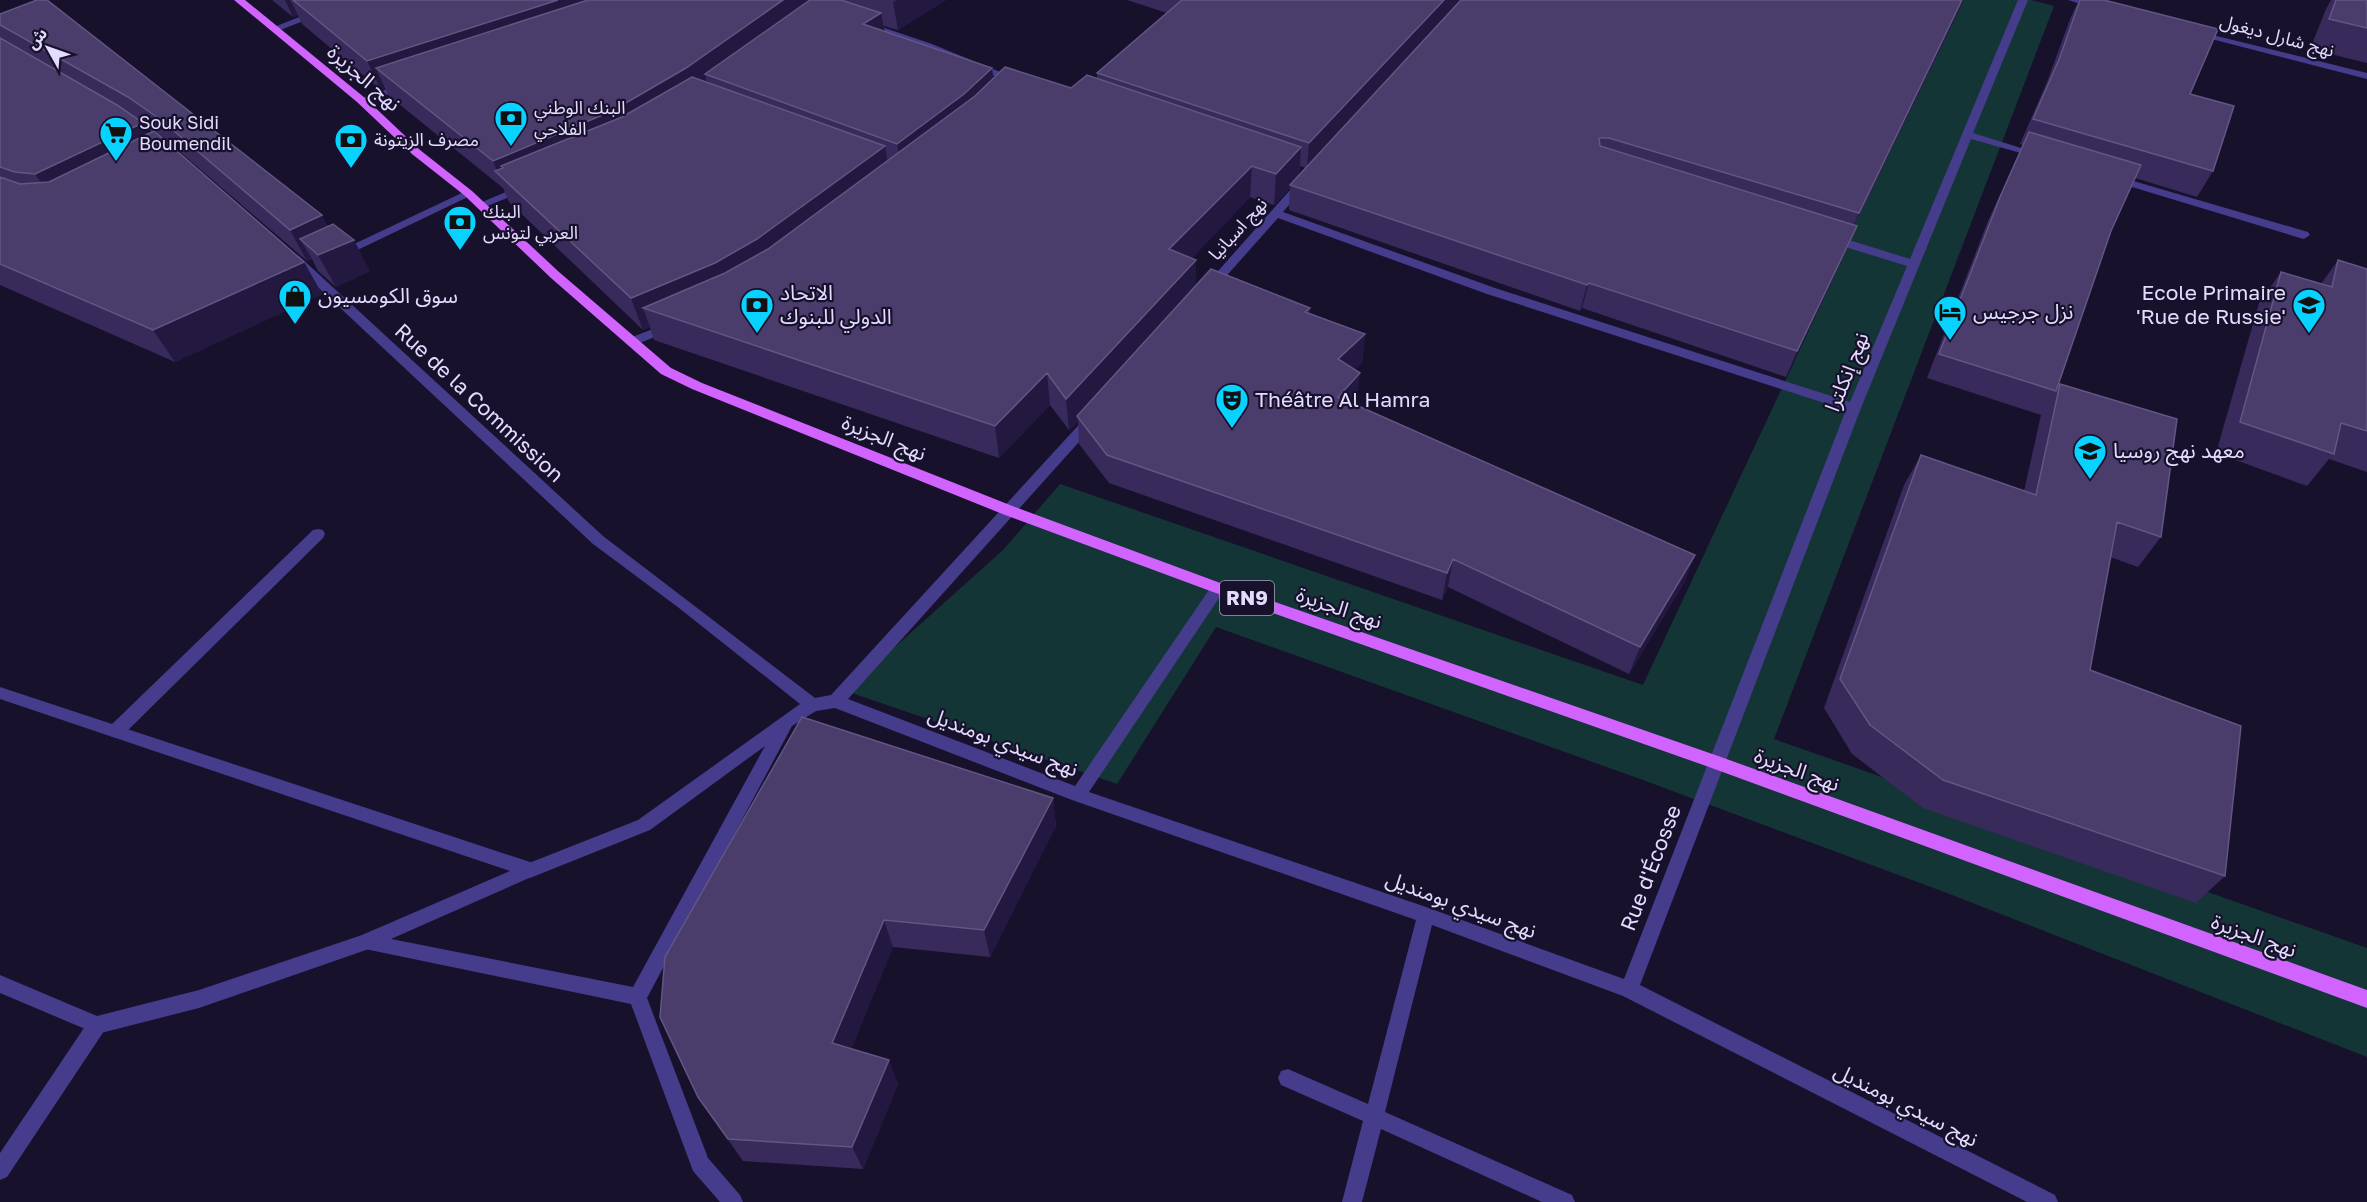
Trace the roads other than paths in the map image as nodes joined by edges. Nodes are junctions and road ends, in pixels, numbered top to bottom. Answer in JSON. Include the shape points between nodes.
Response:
{"nodes":[{"id":1,"x":239,"y":0,"type":"edge"},
{"id":2,"x":351,"y":0,"type":"edge"},
{"id":3,"x":2023,"y":0,"type":"edge"},
{"id":4,"x":2073,"y":0,"type":"edge"},
{"id":5,"x":2107,"y":9,"type":"edge"},
{"id":6,"x":855,"y":21,"type":"edge"},
{"id":7,"x":274,"y":29,"type":"junction"},
{"id":8,"x":2186,"y":29,"type":"edge"},
{"id":9,"x":2367,"y":76,"type":"edge"},
{"id":10,"x":417,"y":82,"type":"edge"},
{"id":11,"x":1019,"y":84,"type":"edge"},
{"id":12,"x":361,"y":100,"type":"junction"},
{"id":13,"x":1966,"y":134,"type":"junction"},
{"id":14,"x":2045,"y":158,"type":"edge"},
{"id":15,"x":1303,"y":173,"type":"edge"},
{"id":16,"x":2102,"y":174,"type":"edge"},
{"id":17,"x":533,"y":183,"type":"edge"},
{"id":18,"x":468,"y":193,"type":"junction"},
{"id":19,"x":481,"y":205,"type":"junction"},
{"id":20,"x":1276,"y":213,"type":"junction"},
{"id":21,"x":2304,"y":235,"type":"dead end"},
{"id":22,"x":1823,"y":236,"type":"edge"},
{"id":23,"x":289,"y":254,"type":"edge"},
{"id":24,"x":317,"y":264,"type":"junction"},
{"id":25,"x":1913,"y":264,"type":"junction"},
{"id":26,"x":1198,"y":300,"type":"edge"},
{"id":27,"x":687,"y":319,"type":"edge"},
{"id":28,"x":632,"y":342,"type":"junction"},
{"id":29,"x":1854,"y":408,"type":"junction"},
{"id":30,"x":1096,"y":414,"type":"edge"},
{"id":31,"x":1010,"y":511,"type":"junction"},
{"id":32,"x":318,"y":534,"type":"dead end"},
{"id":33,"x":1218,"y":588,"type":"junction"},
{"id":34,"x":0,"y":693,"type":"edge"},
{"id":35,"x":836,"y":701,"type":"junction"},
{"id":36,"x":812,"y":705,"type":"junction"},
{"id":37,"x":786,"y":721,"type":"junction"},
{"id":38,"x":116,"y":731,"type":"junction"},
{"id":39,"x":1715,"y":762,"type":"junction"},
{"id":40,"x":1078,"y":795,"type":"junction"},
{"id":41,"x":530,"y":870,"type":"junction"},
{"id":42,"x":1426,"y":915,"type":"junction"},
{"id":43,"x":366,"y":942,"type":"junction"},
{"id":44,"x":0,"y":984,"type":"edge"},
{"id":45,"x":1629,"y":989,"type":"junction"},
{"id":46,"x":638,"y":997,"type":"junction"},
{"id":47,"x":2367,"y":999,"type":"edge"},
{"id":48,"x":97,"y":1025,"type":"junction"},
{"id":49,"x":1288,"y":1078,"type":"dead end"},
{"id":50,"x":1374,"y":1119,"type":"junction"},
{"id":51,"x":0,"y":1170,"type":"edge"},
{"id":52,"x":733,"y":1202,"type":"edge"},
{"id":53,"x":1352,"y":1202,"type":"edge"},
{"id":54,"x":1565,"y":1202,"type":"edge"},
{"id":55,"x":2048,"y":1202,"type":"edge"}],
"edges":[{"from":1,"to":7,"type":"main road","name":"نهج الجزيرة","number":"RN9"},
{"from":2,"to":7,"type":"street"},
{"from":3,"to":13,"type":"street","name":"نهج إنكلترا"},
{"from":4,"to":5,"type":"street"},
{"from":6,"to":11,"type":"street"},
{"from":7,"to":12,"type":"main road","name":"نهج الجزيرة","number":"RN9"},
{"from":8,"to":9,"type":"street","name":"نهج شارل ديغول"},
{"from":10,"to":12,"type":"street"},
{"from":12,"to":18,"type":"main road","name":"نهج الجزيرة","number":"RN9","via":[[416,152]]},
{"from":13,"to":14,"type":"street"},
{"from":13,"to":25,"type":"street","name":"نهج إنكلترا"},
{"from":15,"to":20,"type":"street","name":"نهج اسبانيا"},
{"from":16,"to":21,"type":"street"},
{"from":17,"to":19,"type":"street"},
{"from":18,"to":19,"type":"main road","name":"نهج الجزيرة","number":"RN9"},
{"from":18,"to":24,"type":"street"},
{"from":19,"to":28,"type":"main road","name":"نهج الجزيرة","number":"RN9"},
{"from":20,"to":26,"type":"street","name":"نهج اسبانيا"},
{"from":20,"to":29,"type":"street","via":[[1491,291]]},
{"from":22,"to":25,"type":"street"},
{"from":23,"to":24,"type":"street","name":"Rue de la Commission"},
{"from":24,"to":36,"type":"street","name":"Rue de la Commission","via":[[598,540]]},
{"from":25,"to":29,"type":"street","name":"نهج إنكلترا"},
{"from":27,"to":28,"type":"street"},
{"from":28,"to":31,"type":"main road","name":"نهج الجزيرة","number":"RN9","via":[[666,371],[697,386]]},
{"from":29,"to":39,"type":"street","name":"نهج إنكلترا"},
{"from":30,"to":31,"type":"street"},
{"from":31,"to":33,"type":"main road","name":"نهج الجزيرة","number":"RN9"},
{"from":31,"to":35,"type":"street"},
{"from":32,"to":38,"type":"street"},
{"from":33,"to":39,"type":"main road","name":"نهج الجزيرة","number":"RN9"},
{"from":33,"to":40,"type":"street"},
{"from":34,"to":38,"type":"street"},
{"from":35,"to":36,"type":"street"},
{"from":35,"to":40,"type":"street","name":"نهج سيدي بومنديل"},
{"from":36,"to":37,"type":"street"},
{"from":37,"to":41,"type":"street","via":[[644,825]]},
{"from":37,"to":46,"type":"street"},
{"from":38,"to":41,"type":"street"},
{"from":39,"to":45,"type":"street","name":"Rue d'Écosse"},
{"from":39,"to":47,"type":"main road","name":"نهج الجزيرة","number":"RN9"},
{"from":40,"to":42,"type":"street","name":"نهج سيدي بومنديل"},
{"from":41,"to":43,"type":"street"},
{"from":42,"to":45,"type":"street","name":"نهج سيدي بومنديل"},
{"from":42,"to":50,"type":"street"},
{"from":43,"to":46,"type":"street"},
{"from":43,"to":48,"type":"street","via":[[199,999]]},
{"from":44,"to":48,"type":"street"},
{"from":45,"to":55,"type":"street","name":"نهج سيدي بومنديل"},
{"from":46,"to":52,"type":"street","via":[[700,1164]]},
{"from":48,"to":51,"type":"street"},
{"from":49,"to":50,"type":"street"},
{"from":50,"to":53,"type":"street"},
{"from":50,"to":54,"type":"street"}]}
